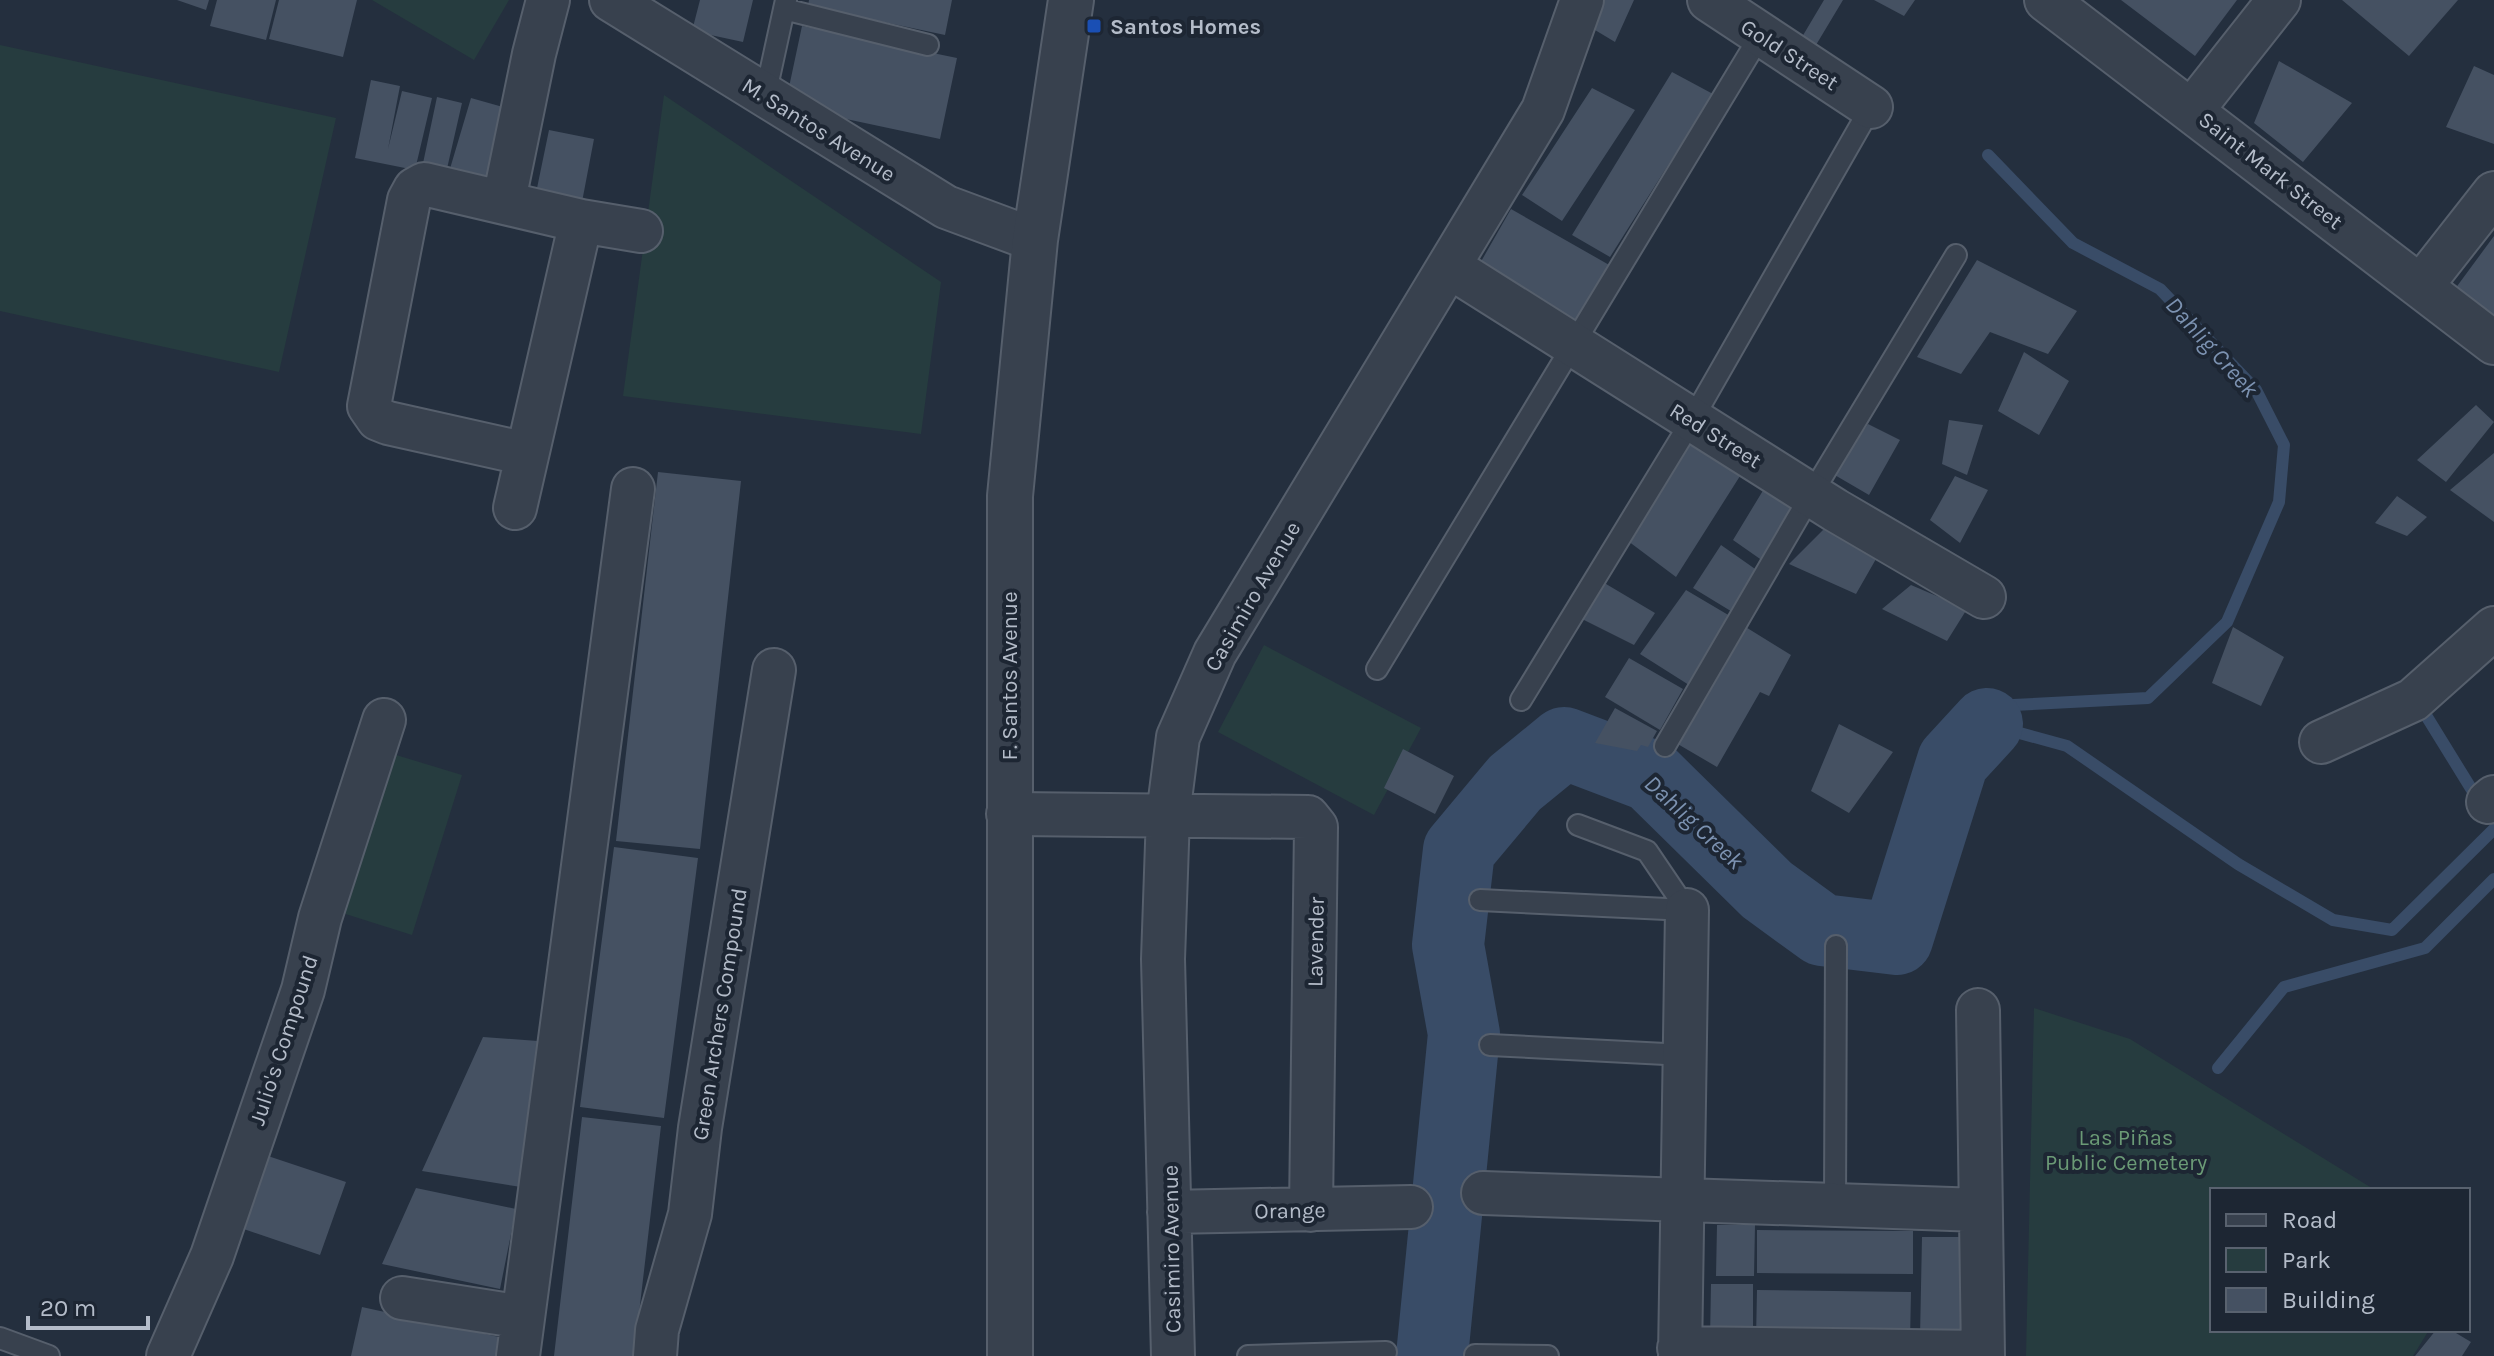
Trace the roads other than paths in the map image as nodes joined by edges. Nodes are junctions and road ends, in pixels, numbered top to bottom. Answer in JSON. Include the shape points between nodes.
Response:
{"nodes":[{"id":1,"x":548,"y":0,"type":"edge"},
{"id":2,"x":611,"y":0,"type":"edge"},
{"id":3,"x":1071,"y":0,"type":"edge"},
{"id":4,"x":1582,"y":0,"type":"edge"},
{"id":5,"x":1709,"y":0,"type":"edge"},
{"id":6,"x":2046,"y":0,"type":"edge"},
{"id":7,"x":2279,"y":0,"type":"edge"},
{"id":8,"x":785,"y":5,"type":"edge"},
{"id":9,"x":1760,"y":36,"type":"junction"},
{"id":10,"x":928,"y":45,"type":"dead end"},
{"id":11,"x":765,"y":96,"type":"junction"},
{"id":12,"x":1871,"y":107,"type":"joint"},
{"id":13,"x":2193,"y":109,"type":"junction"},
{"id":14,"x":2494,"y":193,"type":"edge"},
{"id":15,"x":504,"y":200,"type":"junction"},
{"id":16,"x":581,"y":221,"type":"junction"},
{"id":17,"x":641,"y":231,"type":"dead end"},
{"id":18,"x":1035,"y":240,"type":"junction"},
{"id":19,"x":1956,"y":255,"type":"dead end"},
{"id":20,"x":1450,"y":267,"type":"junction"},
{"id":21,"x":2421,"y":286,"type":"junction"},
{"id":22,"x":2494,"y":343,"type":"edge"},
{"id":23,"x":1575,"y":346,"type":"junction"},
{"id":24,"x":1692,"y":420,"type":"junction"},
{"id":25,"x":527,"y":454,"type":"junction"},
{"id":26,"x":633,"y":489,"type":"dead end"},
{"id":27,"x":1811,"y":495,"type":"junction"},
{"id":28,"x":515,"y":508,"type":"dead end"},
{"id":29,"x":1984,"y":597,"type":"dead end"},
{"id":30,"x":2494,"y":628,"type":"edge"},
{"id":31,"x":1377,"y":669,"type":"dead end"},
{"id":32,"x":774,"y":670,"type":"dead end"},
{"id":33,"x":1521,"y":700,"type":"dead end"},
{"id":34,"x":384,"y":720,"type":"dead end"},
{"id":35,"x":2321,"y":742,"type":"dead end"},
{"id":36,"x":1665,"y":746,"type":"dead end"},
{"id":37,"x":1008,"y":814,"type":"junction"},
{"id":38,"x":1168,"y":815,"type":"junction"},
{"id":39,"x":1578,"y":825,"type":"dead end"},
{"id":40,"x":1480,"y":900,"type":"dead end"},
{"id":41,"x":1687,"y":910,"type":"junction"},
{"id":42,"x":1836,"y":946,"type":"dead end"},
{"id":43,"x":1978,"y":1010,"type":"dead end"},
{"id":44,"x":1490,"y":1045,"type":"dead end"},
{"id":45,"x":1685,"y":1055,"type":"junction"},
{"id":46,"x":1483,"y":1193,"type":"dead end"},
{"id":47,"x":1682,"y":1200,"type":"junction"},
{"id":48,"x":1835,"y":1205,"type":"junction"},
{"id":49,"x":1411,"y":1207,"type":"dead end"},
{"id":50,"x":1311,"y":1210,"type":"junction"},
{"id":51,"x":1980,"y":1210,"type":"junction"},
{"id":52,"x":1169,"y":1212,"type":"junction"},
{"id":53,"x":402,"y":1298,"type":"dead end"},
{"id":54,"x":521,"y":1336,"type":"edge"},
{"id":55,"x":0,"y":1338,"type":"edge"},
{"id":56,"x":1386,"y":1352,"type":"dead end"},
{"id":57,"x":1680,"y":1352,"type":"edge"},
{"id":58,"x":1982,"y":1354,"type":"edge"},
{"id":59,"x":1475,"y":1355,"type":"edge"},
{"id":60,"x":49,"y":1356,"type":"edge"},
{"id":61,"x":168,"y":1356,"type":"edge"},
{"id":62,"x":655,"y":1356,"type":"edge"},
{"id":63,"x":1010,"y":1356,"type":"edge"},
{"id":64,"x":1173,"y":1356,"type":"edge"},
{"id":65,"x":1248,"y":1356,"type":"edge"},
{"id":66,"x":1548,"y":1356,"type":"edge"}],
"edges":[{"from":1,"to":15,"type":"street"},
{"from":2,"to":11,"type":"street","name":"M. Santos Avenue"},
{"from":3,"to":18,"type":"street","name":"F. Santos Avenue"},
{"from":4,"to":20,"type":"street","name":"Casimiro Avenue","via":[[1543,110]]},
{"from":5,"to":9,"type":"street","name":"Gold Street"},
{"from":6,"to":13,"type":"street","name":"Saint Mark Street"},
{"from":7,"to":13,"type":"street"},
{"from":8,"to":10,"type":"lane"},
{"from":8,"to":11,"type":"lane"},
{"from":9,"to":12,"type":"street","name":"Gold Street"},
{"from":9,"to":23,"type":"lane"},
{"from":11,"to":18,"type":"street","name":"M. Santos Avenue","via":[[946,207]]},
{"from":12,"to":24,"type":"lane"},
{"from":13,"to":21,"type":"street","name":"Saint Mark Street"},
{"from":14,"to":21,"type":"street"},
{"from":15,"to":16,"type":"street"},
{"from":15,"to":25,"type":"street","via":[[424,184],[415,189],[369,406],[388,423]]},
{"from":16,"to":17,"type":"street"},
{"from":16,"to":25,"type":"street"},
{"from":18,"to":37,"type":"street","name":"F. Santos Avenue","via":[[1010,496]]},
{"from":19,"to":27,"type":"lane"},
{"from":20,"to":23,"type":"street","name":"Red Street"},
{"from":20,"to":38,"type":"street","name":"Casimiro Avenue","via":[[1215,653],[1178,737]]},
{"from":21,"to":22,"type":"street","name":"Saint Mark Street"},
{"from":23,"to":24,"type":"street","name":"Red Street"},
{"from":23,"to":31,"type":"lane"},
{"from":24,"to":27,"type":"street","name":"Red Street"},
{"from":24,"to":33,"type":"lane"},
{"from":25,"to":28,"type":"street"},
{"from":26,"to":54,"type":"street"},
{"from":27,"to":29,"type":"street","name":"Red Street"},
{"from":27,"to":36,"type":"lane"},
{"from":30,"to":35,"type":"street","via":[[2413,700]]},
{"from":32,"to":62,"type":"street","name":"Green Archers Compound","via":[[690,1214],[657,1330]]},
{"from":34,"to":61,"type":"street","name":"Julio's Compound","via":[[320,918],[298,1005],[212,1256]]},
{"from":37,"to":38,"type":"street"},
{"from":37,"to":63,"type":"street","name":"F. Santos Avenue"},
{"from":38,"to":50,"type":"street","name":"Lavender","via":[[1308,817],[1316,827]]},
{"from":38,"to":52,"type":"street","name":"Casimiro Avenue","via":[[1163,959]]},
{"from":39,"to":41,"type":"lane","via":[[1647,851]]},
{"from":40,"to":41,"type":"lane"},
{"from":41,"to":45,"type":"street"},
{"from":42,"to":48,"type":"lane"},
{"from":43,"to":51,"type":"street"},
{"from":44,"to":45,"type":"lane"},
{"from":45,"to":47,"type":"street"},
{"from":46,"to":47,"type":"street"},
{"from":47,"to":48,"type":"street"},
{"from":47,"to":57,"type":"street"},
{"from":48,"to":51,"type":"street"},
{"from":49,"to":50,"type":"street","name":"Orange"},
{"from":50,"to":52,"type":"street","name":"Orange"},
{"from":51,"to":58,"type":"street"},
{"from":52,"to":64,"type":"street","name":"Casimiro Avenue"},
{"from":53,"to":54,"type":"street"},
{"from":55,"to":60,"type":"lane"},
{"from":56,"to":65,"type":"lane"},
{"from":57,"to":58,"type":"street"},
{"from":59,"to":66,"type":"lane"}]}
